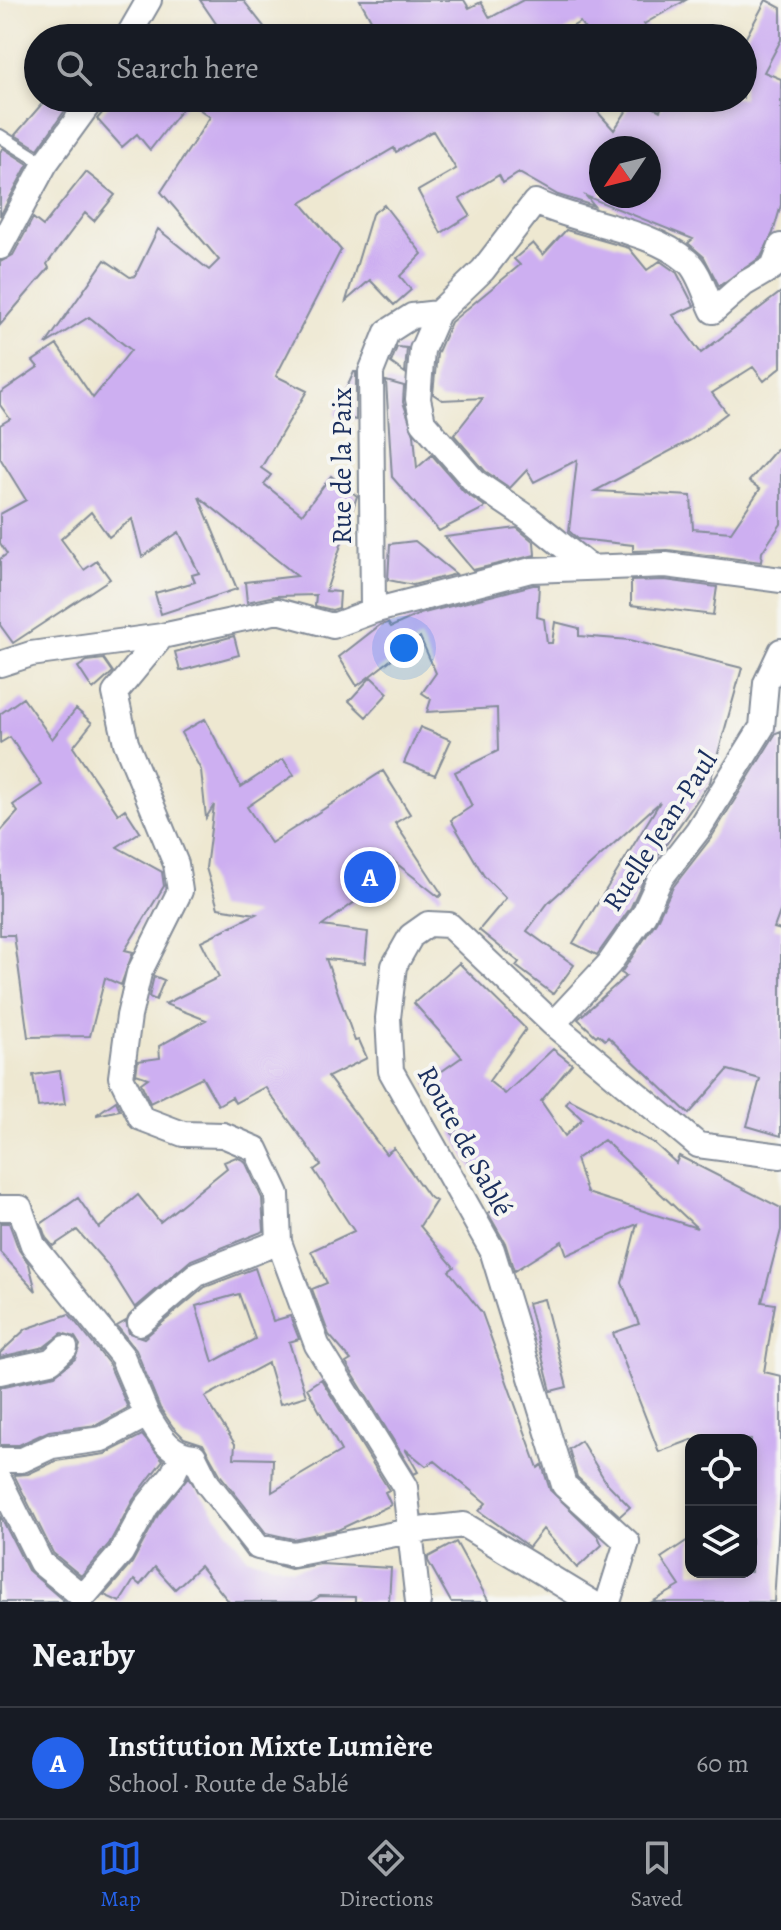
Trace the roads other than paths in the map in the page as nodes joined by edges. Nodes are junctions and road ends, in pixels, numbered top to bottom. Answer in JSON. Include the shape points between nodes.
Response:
{"nodes":[{"id":1,"x":149,"y":0,"type":"edge"},
{"id":2,"x":135,"y":24,"type":"edge"},
{"id":3,"x":83,"y":112,"type":"edge"},
{"id":4,"x":0,"y":136,"type":"edge"},
{"id":5,"x":45,"y":164,"type":"junction"},
{"id":6,"x":781,"y":246,"type":"edge"},
{"id":7,"x":0,"y":247,"type":"edge"},
{"id":8,"x":438,"y":313,"type":"junction"},
{"id":9,"x":588,"y":566,"type":"junction"},
{"id":10,"x":781,"y":580,"type":"edge"},
{"id":11,"x":373,"y":611,"type":"junction"},
{"id":12,"x":162,"y":636,"type":"junction"},
{"id":13,"x":781,"y":651,"type":"edge"},
{"id":14,"x":0,"y":664,"type":"edge"},
{"id":15,"x":772,"y":720,"type":"edge"},
{"id":16,"x":553,"y":1024,"type":"junction"},
{"id":17,"x":781,"y":1156,"type":"edge"},
{"id":18,"x":0,"y":1208,"type":"edge"},
{"id":19,"x":279,"y":1242,"type":"junction"},
{"id":20,"x":140,"y":1323,"type":"dead end"},
{"id":21,"x":65,"y":1348,"type":"dead end"},
{"id":22,"x":0,"y":1372,"type":"edge"},
{"id":23,"x":147,"y":1415,"type":"junction"},
{"id":24,"x":182,"y":1455,"type":"junction"},
{"id":25,"x":0,"y":1460,"type":"edge"},
{"id":26,"x":0,"y":1481,"type":"edge"},
{"id":27,"x":410,"y":1531,"type":"junction"},
{"id":28,"x":418,"y":1602,"type":"edge"},
{"id":29,"x":591,"y":1602,"type":"edge"},
{"id":30,"x":608,"y":1602,"type":"edge"}],
"edges":[{"from":1,"to":2,"type":"street"},
{"from":3,"to":5,"type":"street"},
{"from":4,"to":5,"type":"lane"},
{"from":5,"to":7,"type":"street"},
{"from":6,"to":8,"type":"street","via":[[773,267],[713,311],[689,261],[639,235],[566,217],[535,202],[483,270]]},
{"from":8,"to":9,"type":"street","via":[[422,350],[418,399],[423,422],[475,482]]},
{"from":8,"to":11,"type":"street","name":"Rue de la Paix","via":[[412,316],[387,332],[371,372]]},
{"from":9,"to":10,"type":"street","via":[[666,565]]},
{"from":9,"to":11,"type":"street","via":[[531,570]]},
{"from":11,"to":12,"type":"street","via":[[333,626],[278,611]]},
{"from":12,"to":14,"type":"street","via":[[31,654]]},
{"from":12,"to":19,"type":"street","via":[[115,693],[126,743],[176,864],[180,891],[139,973],[121,1077],[141,1118],[183,1134],[223,1135],[256,1149],[277,1194]]},
{"from":13,"to":15,"type":"street","name":"Ruelle Jean-Paul","via":[[766,683]]},
{"from":15,"to":16,"type":"street","name":"Ruelle Jean-Paul","via":[[660,879],[644,914],[609,964]]},
{"from":16,"to":17,"type":"street","name":"Route de Sablé","via":[[698,1145]]},
{"from":16,"to":30,"type":"street","name":"Route de Sablé","via":[[449,925],[428,924],[411,936],[394,966],[388,1018],[391,1071],[492,1250],[564,1485],[627,1542]]},
{"from":18,"to":23,"type":"street","via":[[20,1208],[33,1245],[122,1356]]},
{"from":19,"to":20,"type":"street","via":[[197,1274]]},
{"from":19,"to":27,"type":"street","via":[[317,1345],[405,1487]]},
{"from":21,"to":22,"type":"street","via":[[51,1361]]},
{"from":23,"to":24,"type":"street","via":[[168,1447]]},
{"from":23,"to":25,"type":"street","via":[[102,1439],[52,1446],[22,1460]]},
{"from":24,"to":26,"type":"street","via":[[121,1553],[83,1597],[41,1563]]},
{"from":24,"to":27,"type":"street","via":[[194,1456],[208,1484],[258,1547],[293,1554]]},
{"from":27,"to":28,"type":"street"},
{"from":27,"to":29,"type":"street","via":[[464,1525]]}]}
